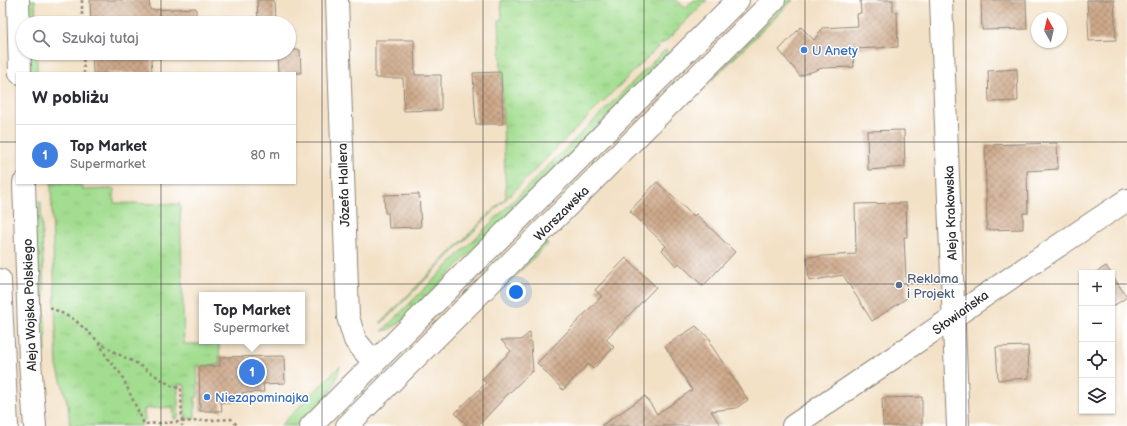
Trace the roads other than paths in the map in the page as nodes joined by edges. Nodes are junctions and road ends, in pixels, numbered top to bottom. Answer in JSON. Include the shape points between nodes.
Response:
{"nodes":[{"id":1,"x":18,"y":0,"type":"edge"},
{"id":2,"x":337,"y":0,"type":"edge"},
{"id":3,"x":738,"y":0,"type":"edge"},
{"id":4,"x":774,"y":0,"type":"edge"},
{"id":5,"x":941,"y":0,"type":"edge"},
{"id":6,"x":18,"y":16,"type":"edge"},
{"id":7,"x":20,"y":60,"type":"edge"},
{"id":8,"x":20,"y":72,"type":"edge"},
{"id":9,"x":24,"y":184,"type":"edge"},
{"id":10,"x":1127,"y":200,"type":"edge"},
{"id":11,"x":0,"y":280,"type":"edge"},
{"id":12,"x":954,"y":316,"type":"junction"},
{"id":13,"x":374,"y":363,"type":"junction"},
{"id":14,"x":2,"y":374,"type":"edge"},
{"id":15,"x":7,"y":426,"type":"edge"},
{"id":16,"x":35,"y":426,"type":"edge"},
{"id":17,"x":311,"y":426,"type":"edge"},
{"id":18,"x":348,"y":426,"type":"edge"},
{"id":19,"x":792,"y":426,"type":"edge"},
{"id":20,"x":958,"y":426,"type":"edge"}],
"edges":[{"from":1,"to":6,"type":"street"},
{"from":2,"to":13,"type":"street","name":"Józefa Hallera","via":[[348,317],[354,340]]},
{"from":3,"to":13,"type":"street","name":"Warszawska"},
{"from":4,"to":18,"type":"street","name":"Warszawska"},
{"from":5,"to":12,"type":"street","name":"Aleja Krakowska"},
{"from":7,"to":8,"type":"street"},
{"from":9,"to":16,"type":"street","name":"Aleja Wojska Polskiego","via":[[30,361]]},
{"from":10,"to":12,"type":"street","name":"Słowiańska"},
{"from":11,"to":14,"type":"street"},
{"from":12,"to":19,"type":"street","name":"Słowiańska"},
{"from":12,"to":20,"type":"street","name":"Aleja Krakowska"},
{"from":13,"to":17,"type":"street","name":"Warszawska"},
{"from":14,"to":15,"type":"street"}]}
